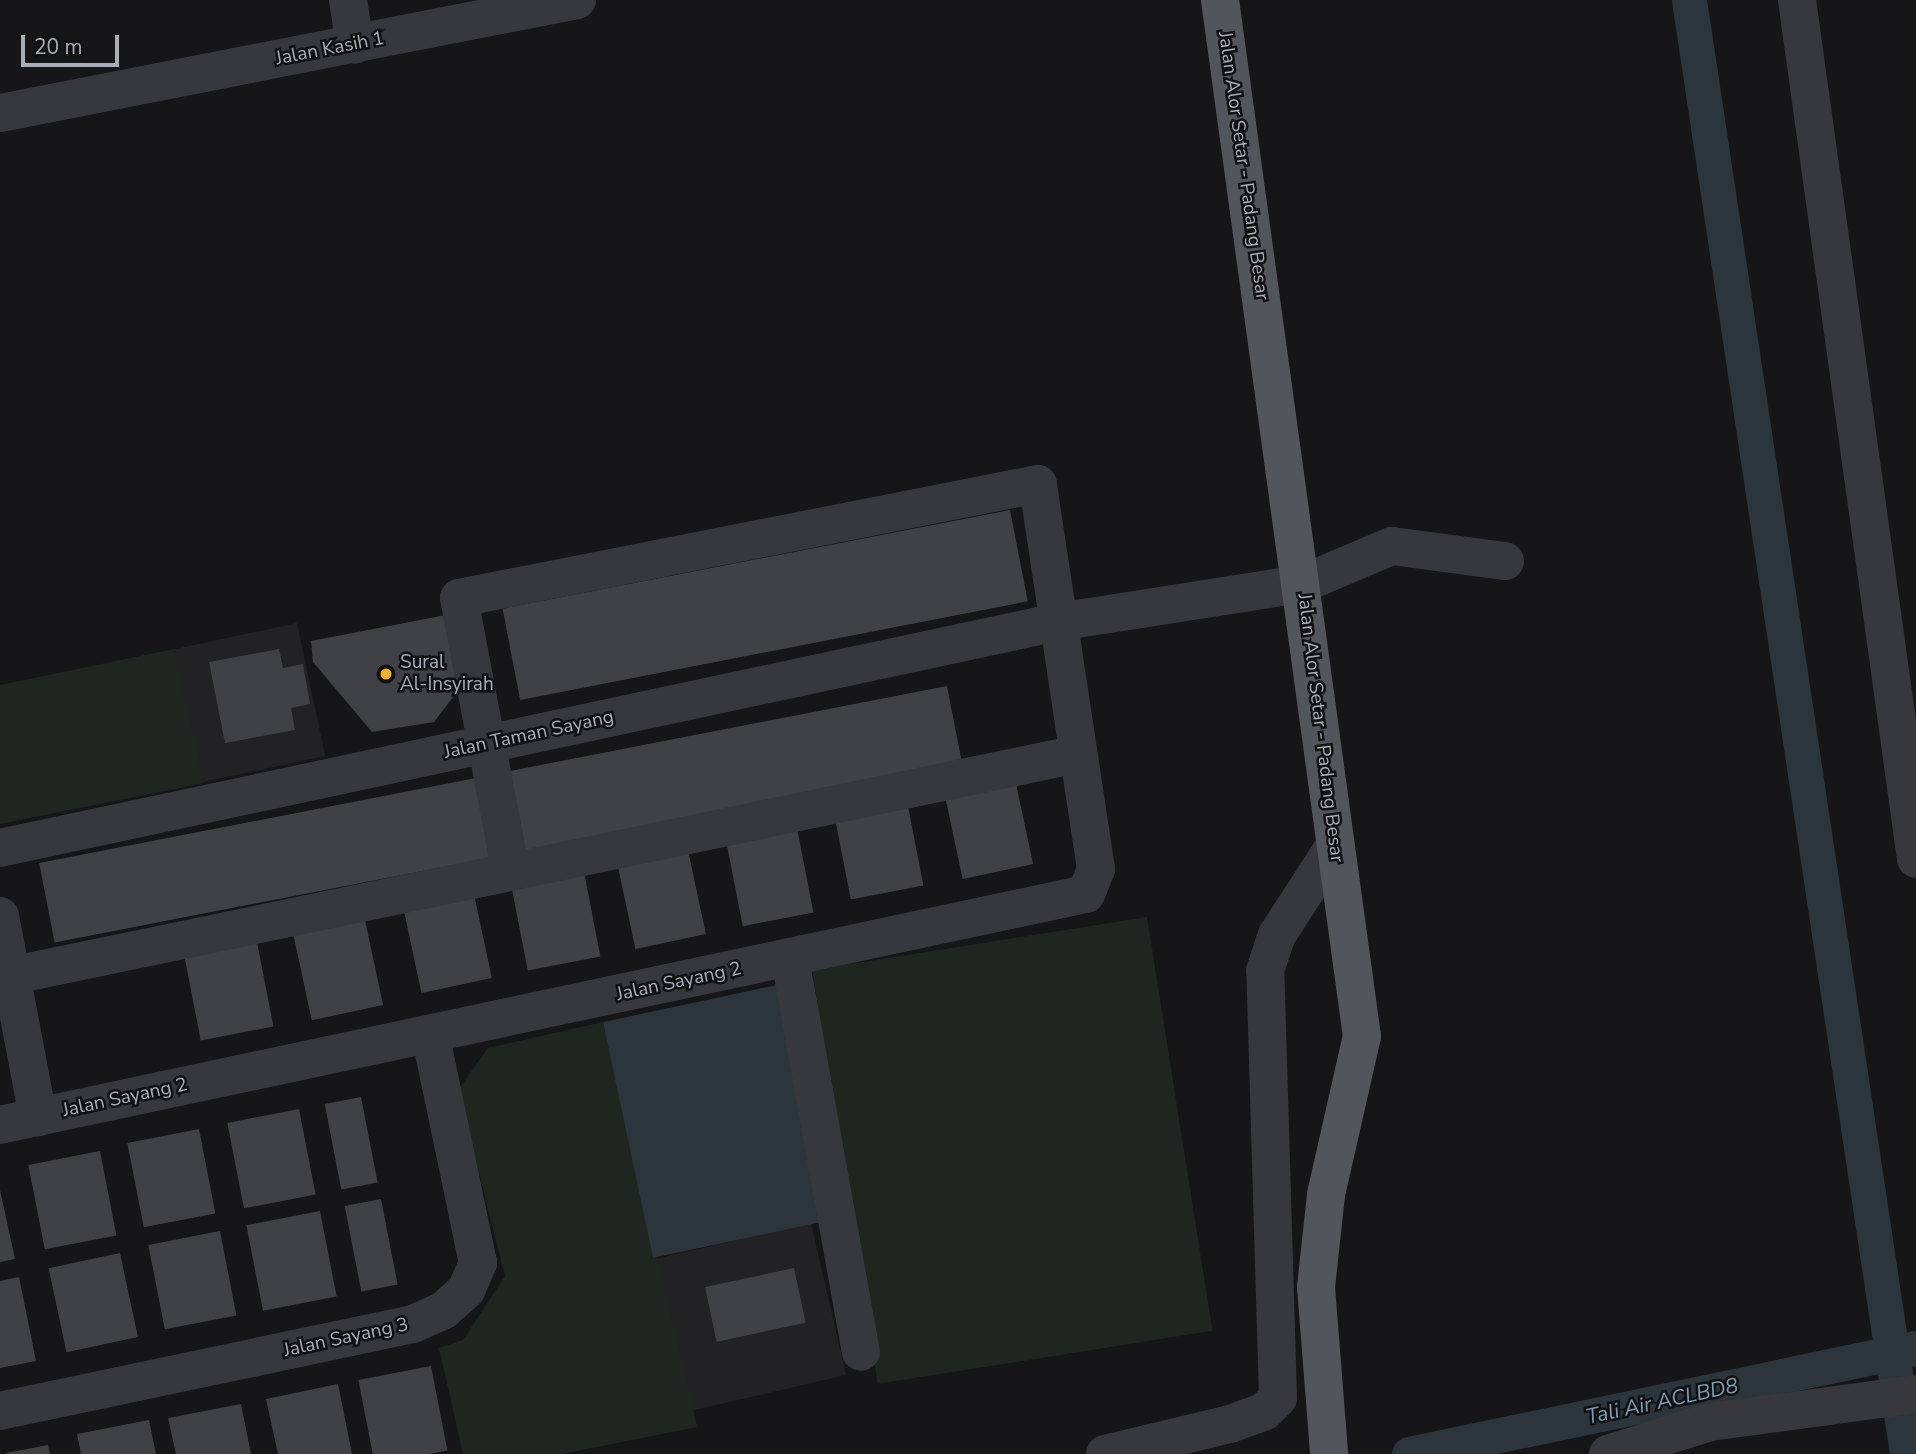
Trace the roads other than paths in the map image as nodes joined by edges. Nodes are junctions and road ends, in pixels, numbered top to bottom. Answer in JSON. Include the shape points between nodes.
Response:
{"nodes":[{"id":1,"x":348,"y":0,"type":"edge"},
{"id":2,"x":577,"y":0,"type":"edge"},
{"id":3,"x":1220,"y":0,"type":"edge"},
{"id":4,"x":1797,"y":0,"type":"edge"},
{"id":5,"x":462,"y":12,"type":"edge"},
{"id":6,"x":355,"y":44,"type":"junction"},
{"id":7,"x":0,"y":113,"type":"edge"},
{"id":8,"x":1505,"y":561,"type":"dead end"},
{"id":9,"x":1302,"y":584,"type":"junction"},
{"id":10,"x":1058,"y":622,"type":"junction"},
{"id":11,"x":487,"y":744,"type":"junction"},
{"id":12,"x":1078,"y":754,"type":"junction"},
{"id":13,"x":1334,"y":847,"type":"junction"},
{"id":14,"x":0,"y":848,"type":"edge"},
{"id":15,"x":1916,"y":859,"type":"edge"},
{"id":16,"x":511,"y":872,"type":"junction"},
{"id":17,"x":0,"y":916,"type":"edge"},
{"id":18,"x":790,"y":958,"type":"junction"},
{"id":19,"x":6,"y":977,"type":"edge"},
{"id":20,"x":430,"y":1034,"type":"junction"},
{"id":21,"x":38,"y":1116,"type":"junction"},
{"id":22,"x":0,"y":1125,"type":"edge"},
{"id":23,"x":861,"y":1352,"type":"dead end"},
{"id":24,"x":1916,"y":1394,"type":"edge"},
{"id":25,"x":0,"y":1411,"type":"edge"},
{"id":26,"x":1326,"y":1439,"type":"edge"},
{"id":27,"x":1105,"y":1454,"type":"edge"},
{"id":28,"x":1608,"y":1454,"type":"edge"}],
"edges":[{"from":1,"to":6,"type":"street"},
{"from":2,"to":5,"type":"street","name":"Jalan Kasih 1"},
{"from":3,"to":9,"type":"main road","name":"Jalan Alor Setar - Padang Besar"},
{"from":4,"to":15,"type":"street"},
{"from":5,"to":6,"type":"street","name":"Jalan Kasih 1"},
{"from":6,"to":7,"type":"street","name":"Jalan Kasih 1"},
{"from":8,"to":9,"type":"street","name":"Jalan Taman Sayang","via":[[1392,546]]},
{"from":9,"to":10,"type":"street","name":"Jalan Taman Sayang"},
{"from":9,"to":13,"type":"main road","name":"Jalan Alor Setar - Padang Besar"},
{"from":10,"to":11,"type":"street","name":"Jalan Taman Sayang"},
{"from":10,"to":11,"type":"street","name":"Jalan Sayang 2","via":[[1038,484],[459,598]]},
{"from":10,"to":12,"type":"street","name":"Jalan Sayang 2"},
{"from":11,"to":14,"type":"street","name":"Jalan Taman Sayang"},
{"from":11,"to":16,"type":"street"},
{"from":12,"to":16,"type":"street"},
{"from":12,"to":18,"type":"street","name":"Jalan Sayang 2","via":[[1096,869],[1086,894]]},
{"from":13,"to":26,"type":"main road","name":"Jalan Alor Setar - Padang Besar","via":[[1362,1036],[1326,1195],[1317,1274]]},
{"from":13,"to":27,"type":"street","via":[[1278,935],[1265,971],[1278,1398],[1265,1411],[1230,1424]]},
{"from":16,"to":19,"type":"street"},
{"from":17,"to":19,"type":"street"},
{"from":18,"to":20,"type":"street","name":"Jalan Sayang 2"},
{"from":18,"to":23,"type":"street"},
{"from":19,"to":21,"type":"street"},
{"from":20,"to":21,"type":"street","name":"Jalan Sayang 2"},
{"from":20,"to":25,"type":"street","name":"Jalan Sayang 3","via":[[478,1263],[466,1290],[444,1310],[413,1324]]},
{"from":21,"to":22,"type":"street","name":"Jalan Sayang 2"},
{"from":24,"to":28,"type":"street","via":[[1710,1423]]}]}
